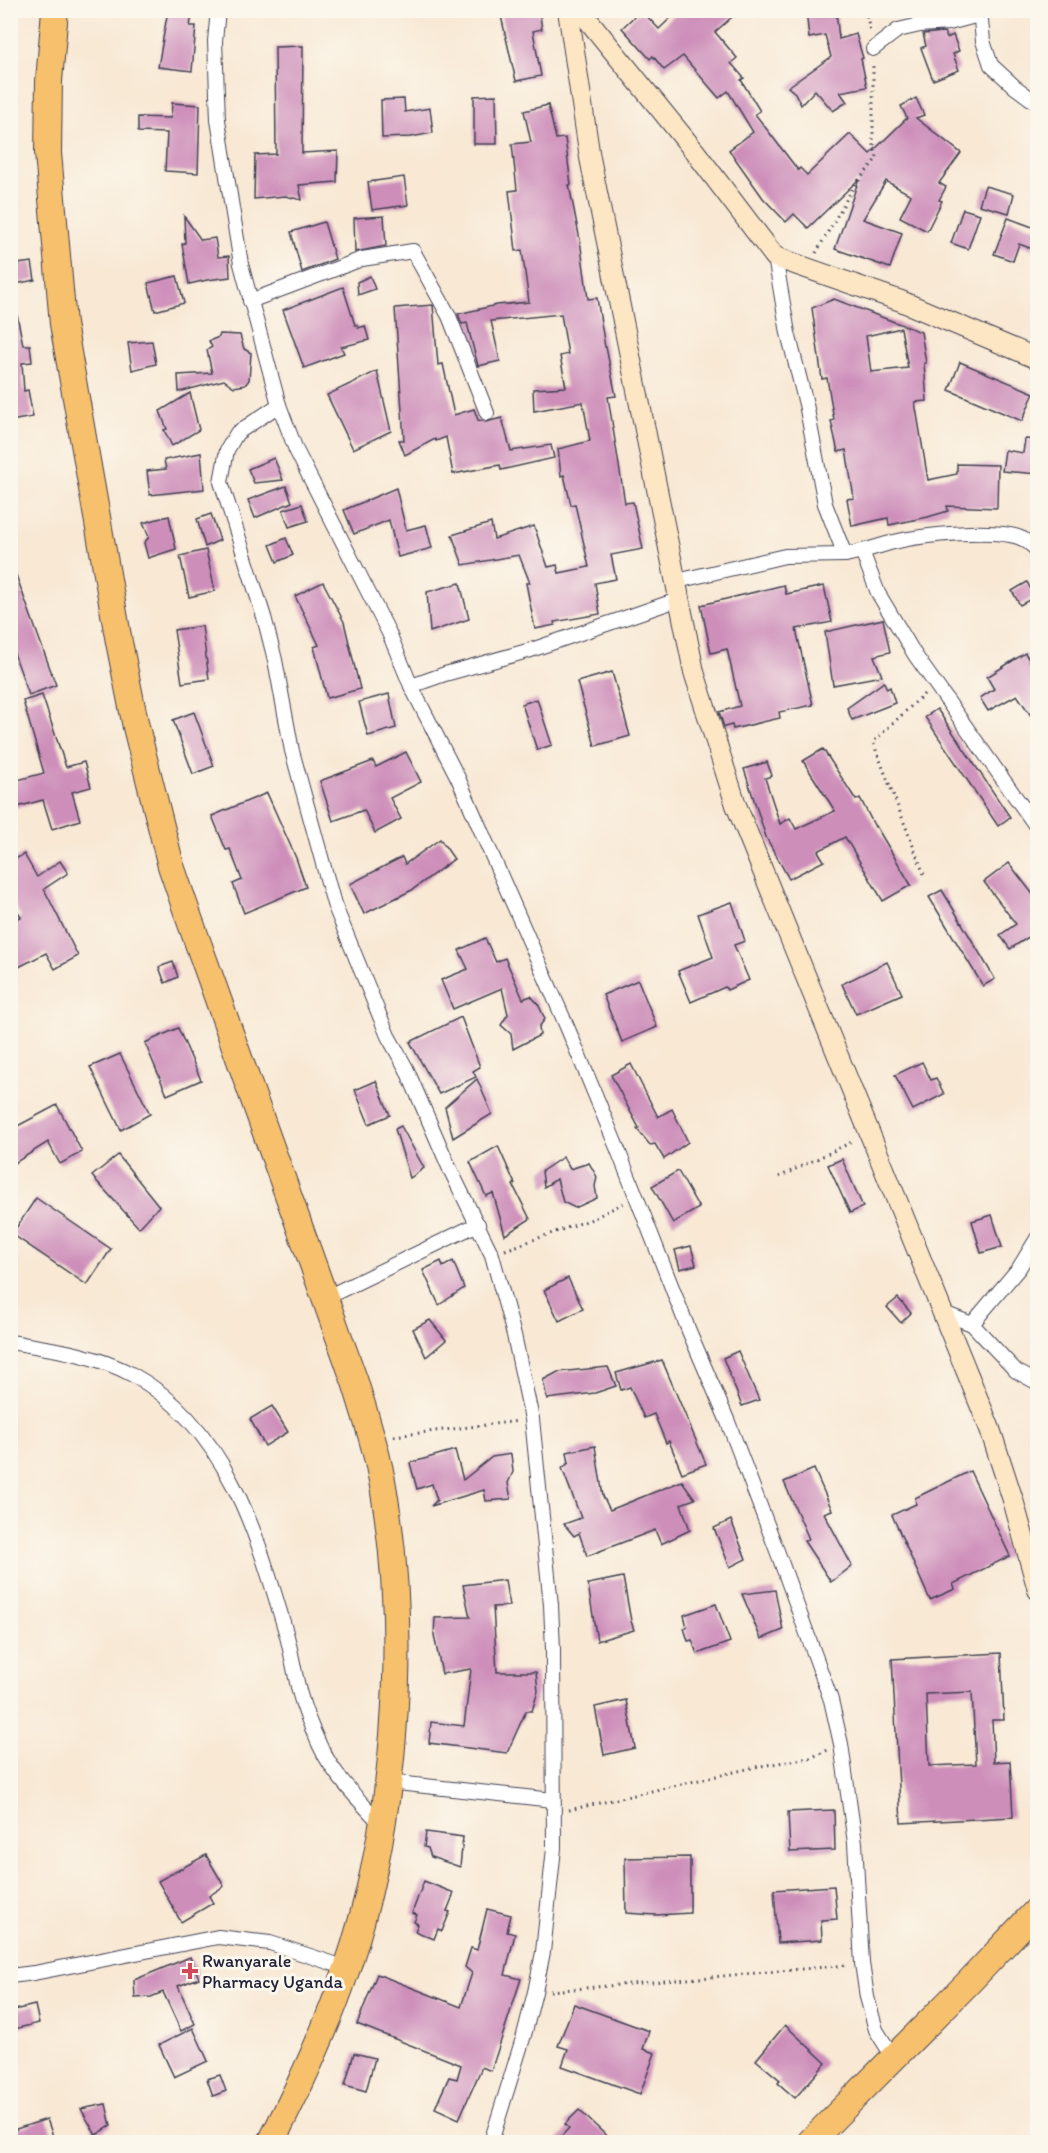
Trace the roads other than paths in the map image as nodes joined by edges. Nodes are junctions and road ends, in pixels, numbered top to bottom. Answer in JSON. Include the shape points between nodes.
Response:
{"nodes":[{"id":1,"x":55,"y":10,"type":"edge"},
{"id":2,"x":218,"y":10,"type":"edge"},
{"id":3,"x":568,"y":10,"type":"edge"},
{"id":4,"x":580,"y":10,"type":"edge"},
{"id":5,"x":979,"y":13,"type":"edge"},
{"id":6,"x":873,"y":49,"type":"road end"},
{"id":7,"x":1038,"y":104,"type":"edge"},
{"id":8,"x":775,"y":256,"type":"junction"},
{"id":9,"x":250,"y":301,"type":"junction"},
{"id":10,"x":1038,"y":359,"type":"edge"},
{"id":11,"x":279,"y":405,"type":"junction"},
{"id":12,"x":487,"y":413,"type":"dead end"},
{"id":13,"x":1038,"y":551,"type":"edge"},
{"id":14,"x":862,"y":552,"type":"junction"},
{"id":15,"x":845,"y":555,"type":"junction"},
{"id":16,"x":678,"y":590,"type":"junction"},
{"id":17,"x":411,"y":686,"type":"junction"},
{"id":18,"x":1038,"y":829,"type":"edge"},
{"id":19,"x":478,"y":1224,"type":"junction"},
{"id":20,"x":1038,"y":1237,"type":"edge"},
{"id":21,"x":325,"y":1298,"type":"junction"},
{"id":22,"x":941,"y":1312,"type":"junction"},
{"id":23,"x":972,"y":1324,"type":"junction"},
{"id":24,"x":10,"y":1342,"type":"edge"},
{"id":25,"x":1038,"y":1383,"type":"edge"},
{"id":26,"x":1038,"y":1590,"type":"edge"},
{"id":27,"x":388,"y":1782,"type":"junction"},
{"id":28,"x":553,"y":1800,"type":"junction"},
{"id":29,"x":382,"y":1825,"type":"junction"},
{"id":30,"x":1038,"y":1909,"type":"edge"},
{"id":31,"x":347,"y":1968,"type":"junction"},
{"id":32,"x":10,"y":1976,"type":"edge"},
{"id":33,"x":894,"y":2057,"type":"junction"},
{"id":34,"x":271,"y":2142,"type":"edge"},
{"id":35,"x":491,"y":2142,"type":"edge"},
{"id":36,"x":810,"y":2142,"type":"edge"}],
"edges":[{"from":1,"to":21,"type":"highway","via":[[48,153],[63,324],[134,717],[171,866]]},
{"from":2,"to":9,"type":"street","via":[[218,120]]},
{"from":3,"to":16,"type":"street","via":[[590,158]]},
{"from":4,"to":8,"type":"street"},
{"from":5,"to":6,"type":"street","via":[[949,24],[898,30]]},
{"from":5,"to":7,"type":"street","via":[[991,65]]},
{"from":8,"to":10,"type":"street","via":[[901,301]]},
{"from":8,"to":15,"type":"street","via":[[825,504]]},
{"from":9,"to":11,"type":"street"},
{"from":9,"to":12,"type":"street","via":[[362,259],[413,251],[449,316]]},
{"from":11,"to":17,"type":"street","via":[[296,450],[389,633]]},
{"from":11,"to":19,"type":"street","via":[[237,433],[227,450],[221,482],[264,617],[292,751],[334,904],[388,1036]]},
{"from":13,"to":14,"type":"street","via":[[1023,539],[989,534],[920,537]]},
{"from":14,"to":15,"type":"street"},
{"from":14,"to":18,"type":"street","via":[[878,593],[915,655]]},
{"from":15,"to":16,"type":"street","via":[[785,556]]},
{"from":16,"to":17,"type":"street","via":[[531,650]]},
{"from":16,"to":22,"type":"street","via":[[694,672],[736,805]]},
{"from":17,"to":33,"type":"street","via":[[458,778],[588,1075],[728,1422],[831,1700],[855,1843],[867,1997],[876,2030]]},
{"from":19,"to":21,"type":"street"},
{"from":19,"to":28,"type":"street","via":[[492,1255],[532,1419],[554,1649]]},
{"from":20,"to":23,"type":"street","via":[[1019,1268]]},
{"from":21,"to":27,"type":"highway","via":[[372,1439],[394,1566],[395,1688]]},
{"from":22,"to":23,"type":"street"},
{"from":22,"to":26,"type":"street","via":[[990,1429]]},
{"from":23,"to":25,"type":"street","via":[[1010,1366]]},
{"from":24,"to":29,"type":"street","via":[[82,1355],[132,1375],[177,1407],[219,1459],[257,1537],[300,1693],[321,1748],[346,1785]]},
{"from":27,"to":28,"type":"street"},
{"from":27,"to":29,"type":"highway"},
{"from":28,"to":35,"type":"street","via":[[549,1904],[535,1992]]},
{"from":29,"to":31,"type":"highway"},
{"from":30,"to":33,"type":"highway"},
{"from":31,"to":32,"type":"street","via":[[270,1942],[218,1937]]},
{"from":31,"to":34,"type":"highway","via":[[324,2030]]},
{"from":33,"to":36,"type":"highway"}]}
